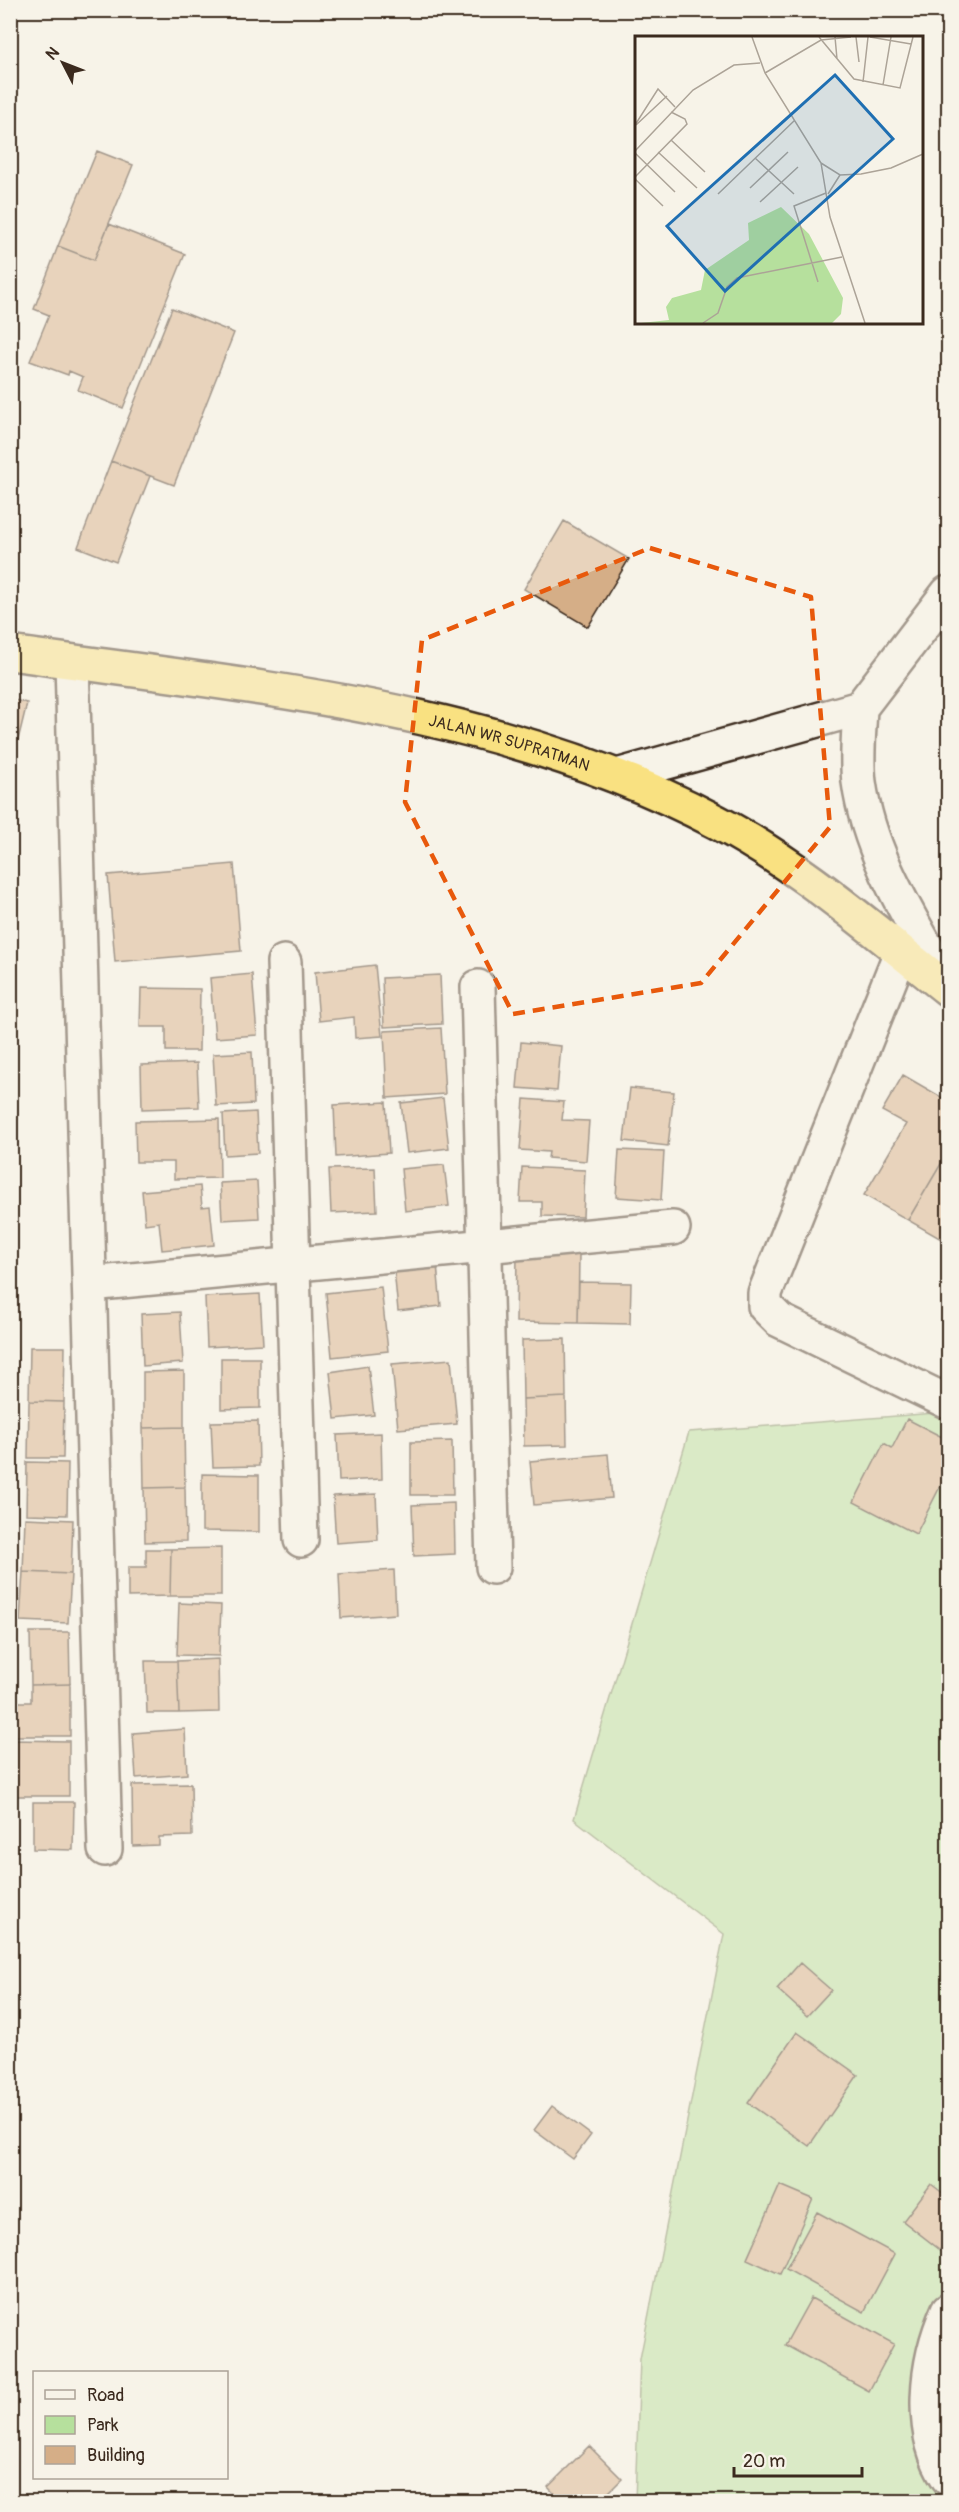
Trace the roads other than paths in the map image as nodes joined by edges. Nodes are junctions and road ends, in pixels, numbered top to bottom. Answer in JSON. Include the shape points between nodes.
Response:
{"nodes":[{"id":1,"x":948,"y":593,"type":"edge"},
{"id":2,"x":10,"y":653,"type":"edge"},
{"id":3,"x":72,"y":662,"type":"junction"},
{"id":4,"x":860,"y":708,"type":"junction"},
{"id":5,"x":617,"y":776,"type":"junction"},
{"id":6,"x":901,"y":952,"type":"junction"},
{"id":7,"x":284,"y":962,"type":"dead end"},
{"id":8,"x":478,"y":987,"type":"dead end"},
{"id":9,"x":948,"y":988,"type":"edge"},
{"id":10,"x":673,"y":1228,"type":"dead end"},
{"id":11,"x":485,"y":1246,"type":"junction"},
{"id":12,"x":293,"y":1265,"type":"junction"},
{"id":13,"x":90,"y":1284,"type":"junction"},
{"id":14,"x":948,"y":1402,"type":"edge"},
{"id":15,"x":301,"y":1540,"type":"dead end"},
{"id":16,"x":493,"y":1567,"type":"dead end"},
{"id":17,"x":105,"y":1849,"type":"dead end"},
{"id":18,"x":948,"y":2311,"type":"edge"},
{"id":19,"x":948,"y":2478,"type":"edge"}],
"edges":[{"from":1,"to":4,"type":"street"},
{"from":2,"to":3,"type":"highway","name":"JALAN WR SUPRATMAN"},
{"from":3,"to":5,"type":"highway","name":"JALAN WR SUPRATMAN","via":[[353,702],[484,732]]},
{"from":3,"to":13,"type":"street"},
{"from":4,"to":5,"type":"street"},
{"from":4,"to":9,"type":"street","via":[[859,781],[868,821],[889,877]]},
{"from":5,"to":6,"type":"highway","name":"JALAN WR SUPRATMAN","via":[[717,822],[801,873]]},
{"from":6,"to":9,"type":"highway","name":"JALAN WR SUPRATMAN"},
{"from":6,"to":14,"type":"street","via":[[765,1293],[765,1306],[779,1320]]},
{"from":7,"to":12,"type":"street"},
{"from":8,"to":11,"type":"street"},
{"from":10,"to":11,"type":"street"},
{"from":11,"to":12,"type":"street"},
{"from":11,"to":16,"type":"street"},
{"from":12,"to":13,"type":"street"},
{"from":12,"to":15,"type":"street"},
{"from":13,"to":17,"type":"street"},
{"from":18,"to":19,"type":"street","via":[[932,2367],[928,2414],[940,2466]]}]}
